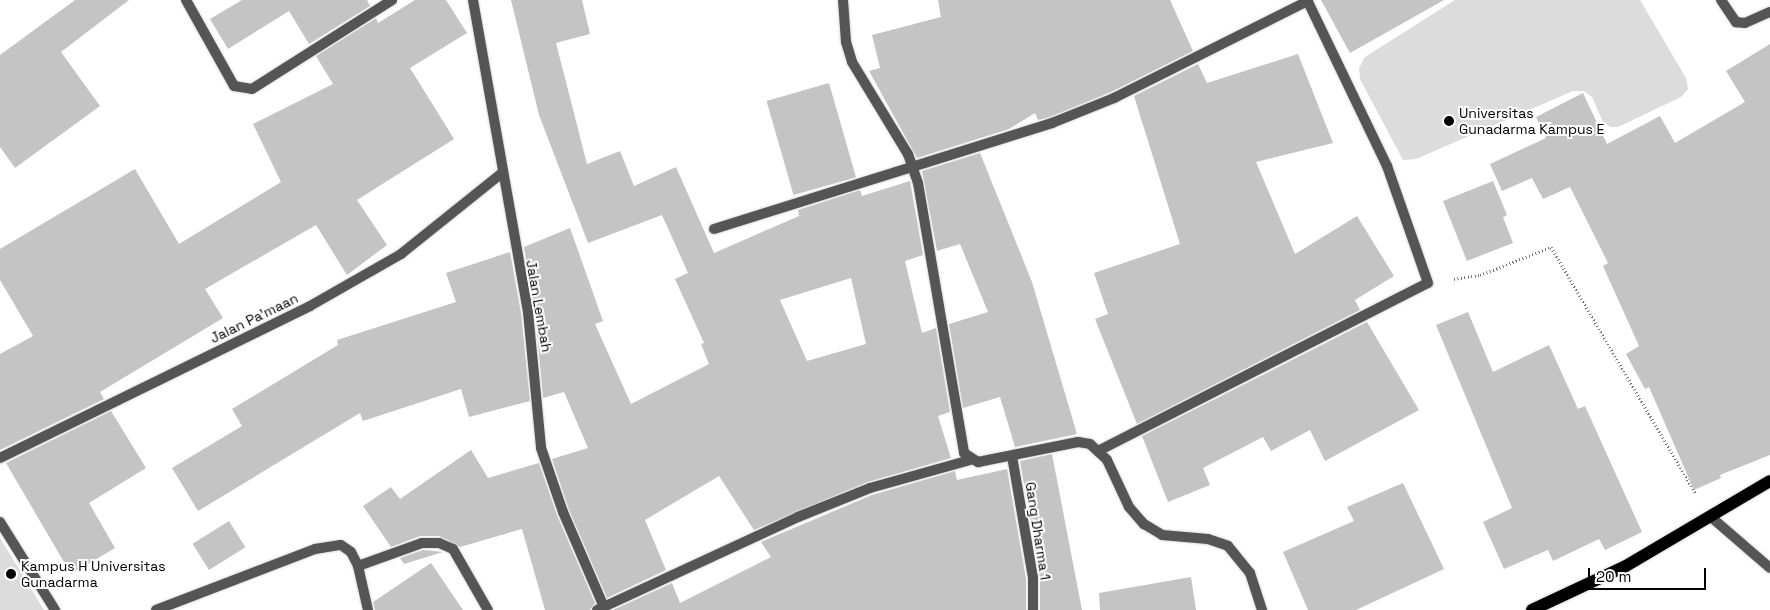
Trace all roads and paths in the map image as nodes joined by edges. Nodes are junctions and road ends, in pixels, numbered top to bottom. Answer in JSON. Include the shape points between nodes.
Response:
{"nodes":[{"id":1,"x":186,"y":0,"type":"edge"},
{"id":2,"x":392,"y":0,"type":"edge"},
{"id":3,"x":473,"y":0,"type":"edge"},
{"id":4,"x":843,"y":0,"type":"edge"},
{"id":5,"x":1721,"y":0,"type":"edge"},
{"id":6,"x":1307,"y":1,"type":"edge"},
{"id":7,"x":1770,"y":12,"type":"edge"},
{"id":8,"x":912,"y":169,"type":"junction"},
{"id":9,"x":502,"y":173,"type":"junction"},
{"id":10,"x":714,"y":230,"type":"dead end"},
{"id":11,"x":1428,"y":283,"type":"junction"},
{"id":12,"x":1098,"y":451,"type":"junction"},
{"id":13,"x":1012,"y":456,"type":"junction"},
{"id":14,"x":0,"y":458,"type":"edge"},
{"id":15,"x":970,"y":460,"type":"junction"},
{"id":16,"x":1770,"y":481,"type":"edge"},
{"id":17,"x":1712,"y":517,"type":"junction"},
{"id":18,"x":0,"y":522,"type":"edge"},
{"id":19,"x":358,"y":566,"type":"junction"},
{"id":20,"x":1770,"y":568,"type":"edge"},
{"id":21,"x":601,"y":609,"type":"edge"},
{"id":22,"x":55,"y":610,"type":"edge"},
{"id":23,"x":156,"y":610,"type":"edge"},
{"id":24,"x":368,"y":610,"type":"edge"},
{"id":25,"x":488,"y":610,"type":"edge"},
{"id":26,"x":1033,"y":610,"type":"edge"},
{"id":27,"x":1262,"y":610,"type":"edge"},
{"id":28,"x":1532,"y":610,"type":"edge"}],
"edges":[{"from":1,"to":2,"type":"street","via":[[234,86],[252,90]]},
{"from":3,"to":9,"type":"street","name":"Jalan Lembah"},
{"from":4,"to":8,"type":"street","via":[[846,42],[852,62],[900,140]]},
{"from":5,"to":7,"type":"street","via":[[1736,22],[1746,23]]},
{"from":6,"to":8,"type":"street","via":[[1114,98],[1042,126]]},
{"from":6,"to":11,"type":"street","via":[[1387,166]]},
{"from":8,"to":10,"type":"street"},
{"from":8,"to":15,"type":"street","via":[[926,215],[961,443]]},
{"from":9,"to":14,"type":"street","name":"Jalan Pa'maan","via":[[401,254],[310,306]]},
{"from":9,"to":21,"type":"street","name":"Jalan Lembah","via":[[529,322],[541,448]]},
{"from":11,"to":12,"type":"street"},
{"from":11,"to":17,"type":"path","via":[[1480,275],[1551,247],[1679,469]]},
{"from":12,"to":13,"type":"street","via":[[1090,444],[1078,442]]},
{"from":12,"to":27,"type":"street","via":[[1106,460],[1129,507],[1144,524],[1162,535],[1208,539],[1228,546],[1250,573]]},
{"from":13,"to":15,"type":"street","via":[[986,462]]},
{"from":13,"to":26,"type":"street","name":"Gang Dharma 1","via":[[1033,578]]},
{"from":15,"to":21,"type":"street","via":[[870,488]]},
{"from":16,"to":17,"type":"main road"},
{"from":17,"to":20,"type":"street"},
{"from":17,"to":28,"type":"main road","via":[[1624,567]]},
{"from":18,"to":22,"type":"street"},
{"from":19,"to":23,"type":"street","via":[[351,552],[341,546],[331,546]]},
{"from":19,"to":24,"type":"street"},
{"from":19,"to":25,"type":"street","via":[[422,543],[439,543],[453,549]]}]}
